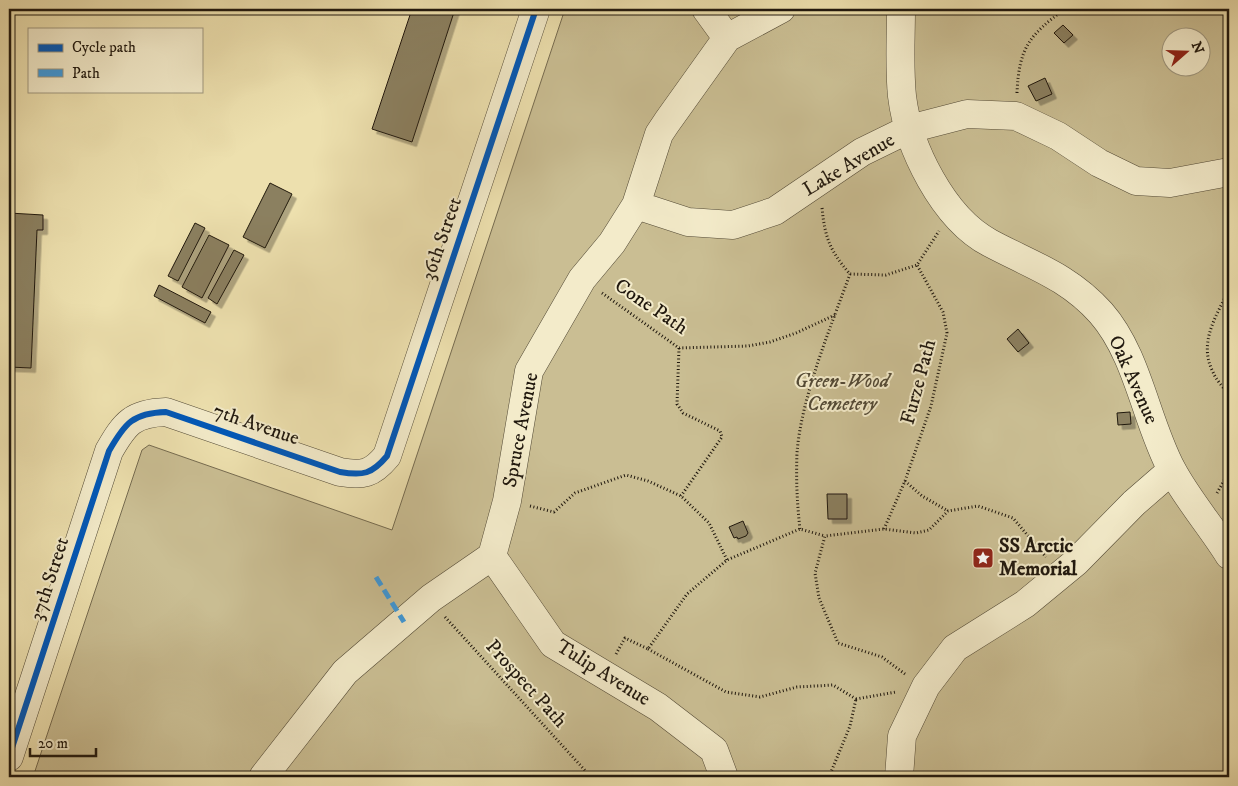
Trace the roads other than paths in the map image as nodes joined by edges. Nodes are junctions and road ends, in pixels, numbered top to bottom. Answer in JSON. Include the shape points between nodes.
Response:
{"nodes":[{"id":1,"x":536,"y":9,"type":"edge"},
{"id":2,"x":706,"y":9,"type":"edge"},
{"id":3,"x":781,"y":9,"type":"edge"},
{"id":4,"x":901,"y":9,"type":"edge"},
{"id":5,"x":727,"y":38,"type":"junction"},
{"id":6,"x":909,"y":129,"type":"junction"},
{"id":7,"x":1229,"y":172,"type":"edge"},
{"id":8,"x":636,"y":205,"type":"junction"},
{"id":9,"x":134,"y":418,"type":"joint"},
{"id":10,"x":1172,"y":470,"type":"junction"},
{"id":11,"x":368,"y":472,"type":"joint"},
{"id":12,"x":1229,"y":554,"type":"edge"},
{"id":13,"x":492,"y":556,"type":"junction"},
{"id":14,"x":9,"y":757,"type":"edge"},
{"id":15,"x":263,"y":777,"type":"edge"},
{"id":16,"x":724,"y":777,"type":"edge"},
{"id":17,"x":899,"y":777,"type":"edge"}],
"edges":[{"from":1,"to":11,"type":"street","name":"36th Street","via":[[387,456]]},
{"from":2,"to":5,"type":"street"},
{"from":3,"to":5,"type":"street","name":"Spruce Avenue"},
{"from":4,"to":6,"type":"street","name":"Oak Avenue","via":[[902,96]]},
{"from":5,"to":8,"type":"street","name":"Spruce Avenue","via":[[659,134]]},
{"from":6,"to":7,"type":"street","name":"Lake Avenue","via":[[967,114],[1016,116],[1136,181],[1170,184]]},
{"from":6,"to":8,"type":"street","name":"Lake Avenue","via":[[862,152],[774,211],[733,226],[688,222]]},
{"from":6,"to":10,"type":"street","name":"Oak Avenue","via":[[937,192],[965,227],[989,243],[1042,267],[1076,290],[1102,314],[1125,352]]},
{"from":8,"to":13,"type":"street","name":"Spruce Avenue","via":[[612,243],[582,279],[530,371],[507,501]]},
{"from":9,"to":11,"type":"street","name":"7th Avenue","via":[[148,412],[166,412],[340,472],[357,475]]},
{"from":9,"to":14,"type":"street","name":"37th Street","via":[[120,431],[109,452]]},
{"from":10,"to":12,"type":"street","name":"Oak Avenue"},
{"from":10,"to":17,"type":"street","via":[[1025,604],[955,648],[926,686],[902,736]]},
{"from":13,"to":15,"type":"street","via":[[432,598],[345,672]]},
{"from":13,"to":16,"type":"street","name":"Tulip Avenue","via":[[553,644],[658,707],[714,750]]}]}
